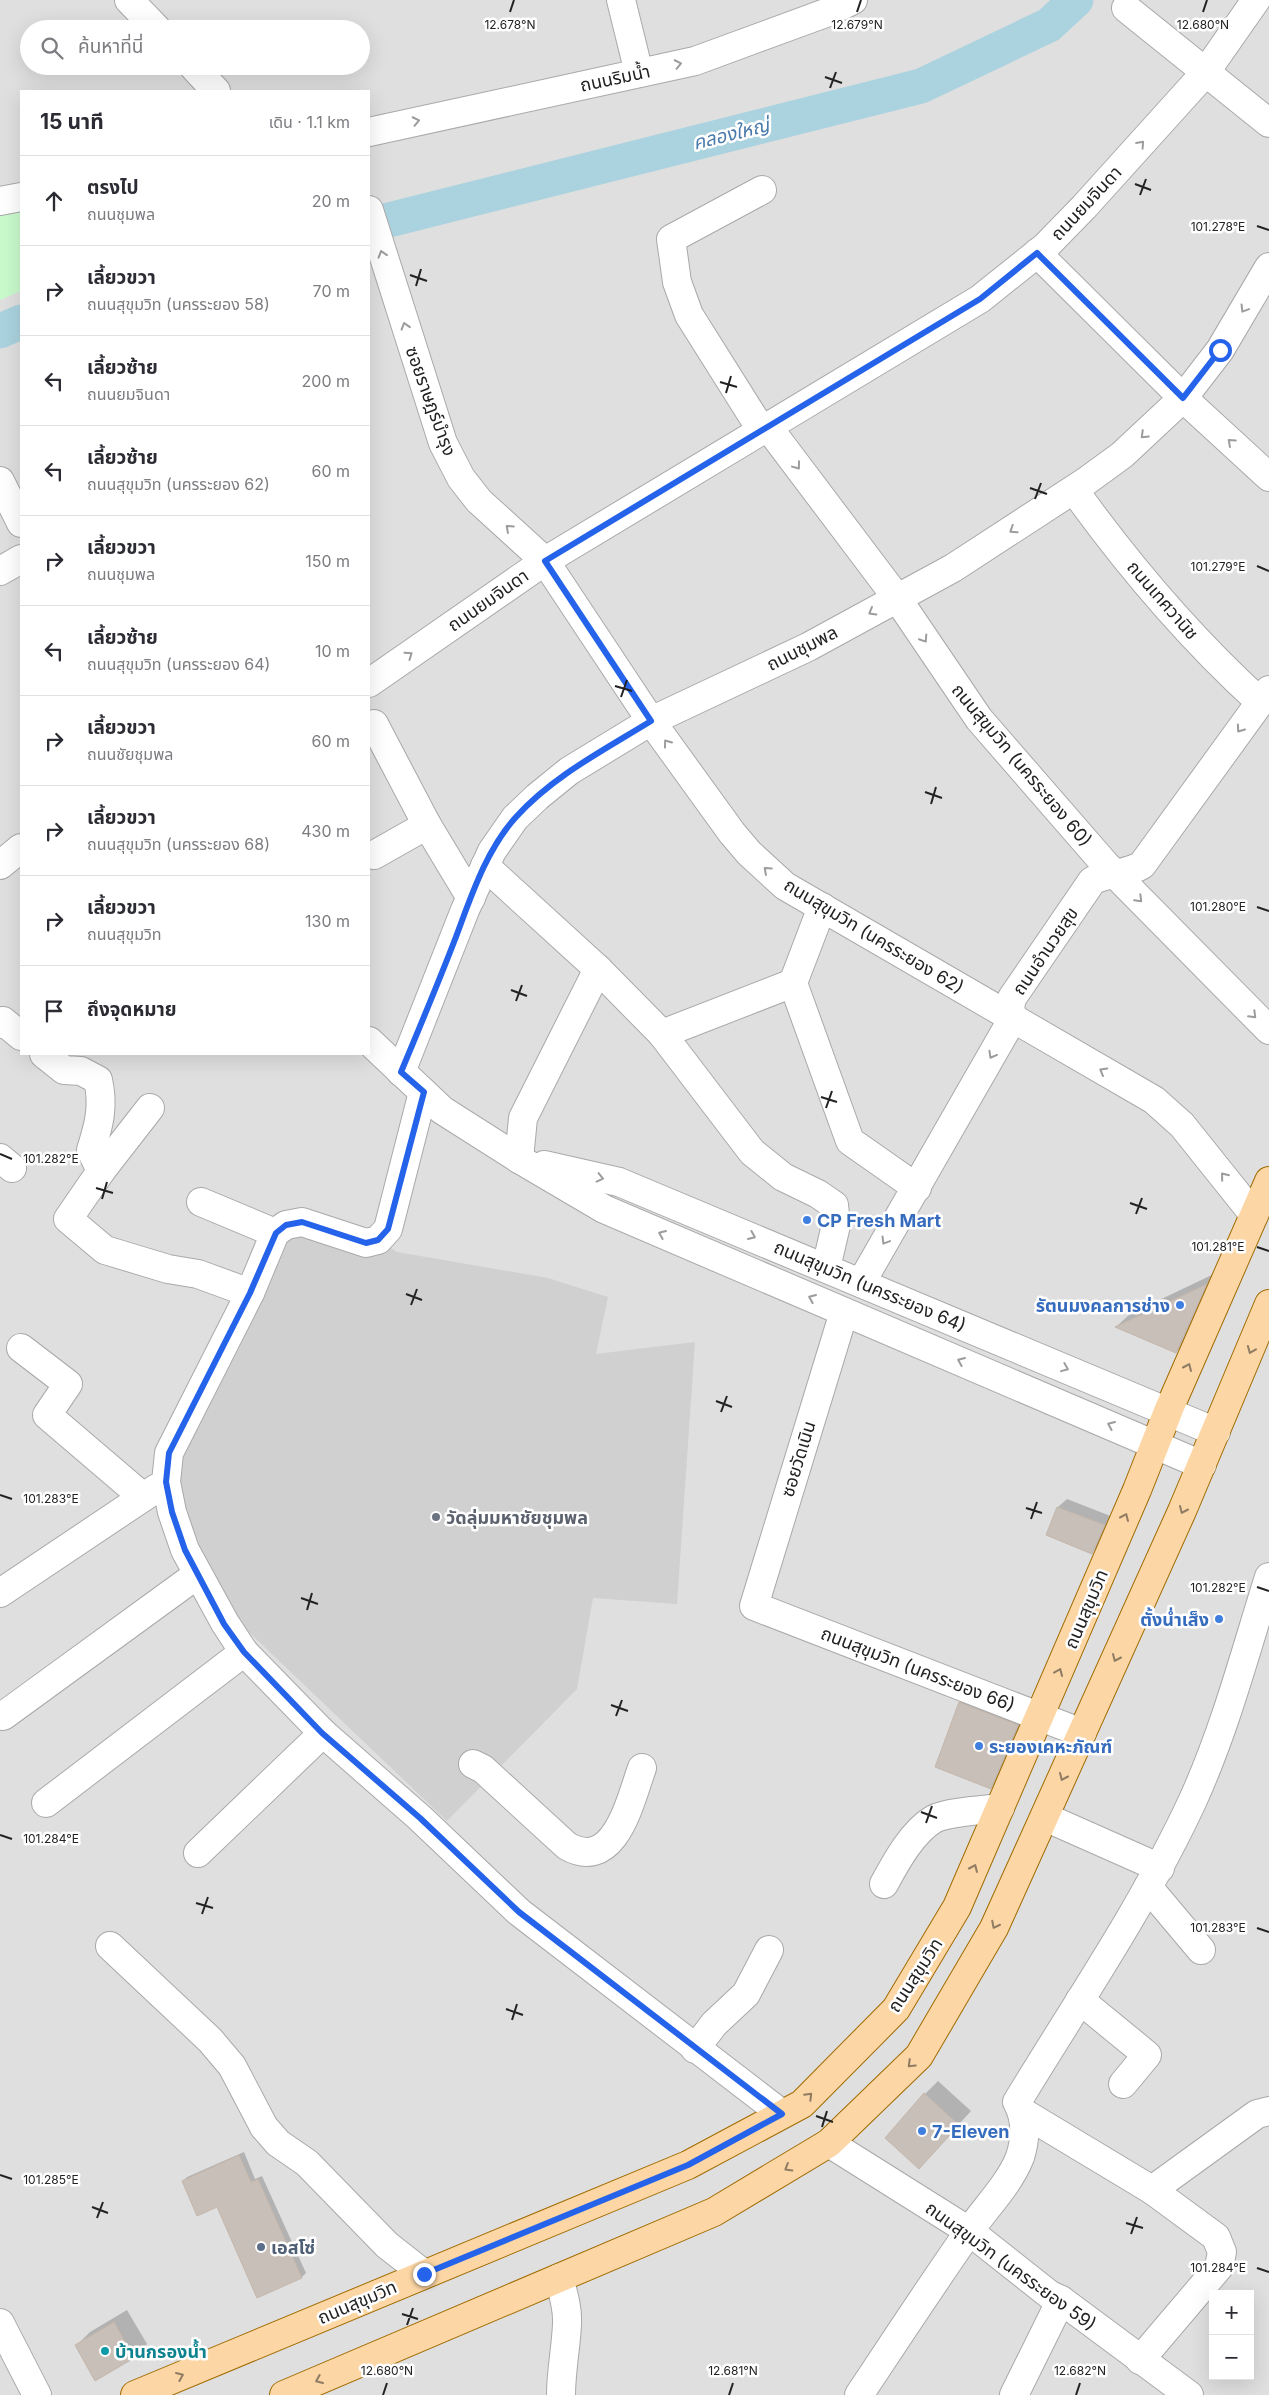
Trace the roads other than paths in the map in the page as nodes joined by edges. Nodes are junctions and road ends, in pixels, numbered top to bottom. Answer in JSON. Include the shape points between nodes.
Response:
{"nodes":[{"id":1,"x":129,"y":0,"type":"edge"},
{"id":2,"x":621,"y":0,"type":"edge"},
{"id":3,"x":853,"y":0,"type":"edge"},
{"id":4,"x":1256,"y":0,"type":"edge"},
{"id":5,"x":1126,"y":8,"type":"dead end"},
{"id":6,"x":802,"y":10,"type":"edge"},
{"id":7,"x":148,"y":20,"type":"edge"},
{"id":8,"x":639,"y":73,"type":"junction"},
{"id":9,"x":1205,"y":73,"type":"junction"},
{"id":10,"x":201,"y":75,"type":"edge"},
{"id":11,"x":215,"y":90,"type":"edge"},
{"id":12,"x":1269,"y":123,"type":"edge"},
{"id":13,"x":370,"y":132,"type":"edge"},
{"id":14,"x":762,"y":190,"type":"dead end"},
{"id":15,"x":20,"y":197,"type":"edge"},
{"id":16,"x":0,"y":201,"type":"edge"},
{"id":17,"x":370,"y":213,"type":"edge"},
{"id":18,"x":1037,"y":253,"type":"junction"},
{"id":19,"x":1269,"y":266,"type":"edge"},
{"id":20,"x":1183,"y":398,"type":"junction"},
{"id":21,"x":765,"y":429,"type":"junction"},
{"id":22,"x":1268,"y":475,"type":"edge"},
{"id":23,"x":0,"y":481,"type":"edge"},
{"id":24,"x":1074,"y":490,"type":"junction"},
{"id":25,"x":20,"y":521,"type":"edge"},
{"id":26,"x":20,"y":560,"type":"edge"},
{"id":27,"x":545,"y":561,"type":"junction"},
{"id":28,"x":0,"y":571,"type":"edge"},
{"id":29,"x":897,"y":598,"type":"junction"},
{"id":30,"x":370,"y":682,"type":"edge"},
{"id":31,"x":1264,"y":696,"type":"edge"},
{"id":32,"x":651,"y":721,"type":"junction"},
{"id":33,"x":370,"y":726,"type":"edge"},
{"id":34,"x":427,"y":825,"type":"junction"},
{"id":35,"x":20,"y":849,"type":"edge"},
{"id":36,"x":374,"y":854,"type":"dead end"},
{"id":37,"x":0,"y":865,"type":"edge"},
{"id":38,"x":485,"y":866,"type":"junction"},
{"id":39,"x":1115,"y":875,"type":"junction"},
{"id":40,"x":471,"y":898,"type":"junction"},
{"id":41,"x":822,"y":907,"type":"junction"},
{"id":42,"x":598,"y":970,"type":"junction"},
{"id":43,"x":793,"y":983,"type":"junction"},
{"id":44,"x":1013,"y":1018,"type":"junction"},
{"id":45,"x":0,"y":1024,"type":"edge"},
{"id":46,"x":1269,"y":1030,"type":"edge"},
{"id":47,"x":662,"y":1034,"type":"junction"},
{"id":48,"x":20,"y":1035,"type":"edge"},
{"id":49,"x":370,"y":1042,"type":"edge"},
{"id":50,"x":45,"y":1055,"type":"edge"},
{"id":51,"x":401,"y":1072,"type":"junction"},
{"id":52,"x":424,"y":1092,"type":"junction"},
{"id":53,"x":150,"y":1108,"type":"dead end"},
{"id":54,"x":519,"y":1159,"type":"junction"},
{"id":55,"x":101,"y":1171,"type":"junction"},
{"id":56,"x":1269,"y":1181,"type":"edge"},
{"id":57,"x":917,"y":1188,"type":"junction"},
{"id":58,"x":201,"y":1202,"type":"dead end"},
{"id":59,"x":1254,"y":1215,"type":"junction"},
{"id":60,"x":276,"y":1233,"type":"junction"},
{"id":61,"x":826,"y":1268,"type":"junction"},
{"id":62,"x":861,"y":1283,"type":"junction"},
{"id":63,"x":250,"y":1293,"type":"junction"},
{"id":64,"x":1269,"y":1304,"type":"edge"},
{"id":65,"x":844,"y":1312,"type":"junction"},
{"id":66,"x":21,"y":1348,"type":"dead end"},
{"id":67,"x":1168,"y":1412,"type":"junction"},
{"id":68,"x":1216,"y":1432,"type":"junction"},
{"id":69,"x":1155,"y":1445,"type":"junction"},
{"id":70,"x":1202,"y":1465,"type":"junction"},
{"id":71,"x":166,"y":1482,"type":"junction"},
{"id":72,"x":143,"y":1497,"type":"junction"},
{"id":73,"x":198,"y":1574,"type":"junction"},
{"id":74,"x":1269,"y":1577,"type":"edge"},
{"id":75,"x":0,"y":1593,"type":"edge"},
{"id":76,"x":754,"y":1606,"type":"joint"},
{"id":77,"x":244,"y":1652,"type":"junction"},
{"id":78,"x":3,"y":1716,"type":"dead end"},
{"id":79,"x":1040,"y":1716,"type":"junction"},
{"id":80,"x":322,"y":1733,"type":"junction"},
{"id":81,"x":1082,"y":1733,"type":"junction"},
{"id":82,"x":473,"y":1764,"type":"dead end"},
{"id":83,"x":642,"y":1768,"type":"dead end"},
{"id":84,"x":46,"y":1803,"type":"dead end"},
{"id":85,"x":1000,"y":1808,"type":"junction"},
{"id":86,"x":1045,"y":1817,"type":"junction"},
{"id":87,"x":198,"y":1853,"type":"dead end"},
{"id":88,"x":1154,"y":1877,"type":"junction"},
{"id":89,"x":884,"y":1884,"type":"dead end"},
{"id":90,"x":110,"y":1946,"type":"dead end"},
{"id":91,"x":770,"y":1950,"type":"dead end"},
{"id":92,"x":1201,"y":1950,"type":"dead end"},
{"id":93,"x":1080,"y":2000,"type":"junction"},
{"id":94,"x":695,"y":2049,"type":"junction"},
{"id":95,"x":1123,"y":2084,"type":"dead end"},
{"id":96,"x":1269,"y":2111,"type":"edge"},
{"id":97,"x":1024,"y":2113,"type":"junction"},
{"id":98,"x":782,"y":2114,"type":"junction"},
{"id":99,"x":829,"y":2143,"type":"junction"},
{"id":100,"x":1152,"y":2190,"type":"junction"},
{"id":101,"x":969,"y":2231,"type":"junction"},
{"id":102,"x":424,"y":2274,"type":"junction"},
{"id":103,"x":559,"y":2278,"type":"junction"},
{"id":104,"x":1061,"y":2300,"type":"junction"},
{"id":105,"x":0,"y":2323,"type":"edge"},
{"id":106,"x":1140,"y":2360,"type":"junction"},
{"id":107,"x":1187,"y":2394,"type":"edge"},
{"id":108,"x":37,"y":2395,"type":"edge"},
{"id":109,"x":135,"y":2395,"type":"edge"},
{"id":110,"x":284,"y":2395,"type":"edge"},
{"id":111,"x":561,"y":2395,"type":"edge"},
{"id":112,"x":859,"y":2395,"type":"edge"},
{"id":113,"x":1014,"y":2395,"type":"edge"}],
"edges":[{"from":1,"to":7,"type":"street"},
{"from":2,"to":8,"type":"street"},
{"from":3,"to":6,"type":"street","name":"ถนนริมน้ำ"},
{"from":4,"to":9,"type":"street","name":"ถนนยมจินดา"},
{"from":5,"to":9,"type":"street"},
{"from":8,"to":6,"type":"street","name":"ถนนริมน้ำ","one_way":true,"via":[[696,61]]},
{"from":13,"to":8,"type":"street","name":"ถนนริมน้ำ","one_way":true},
{"from":9,"to":12,"type":"street"},
{"from":18,"to":9,"type":"street","name":"ถนนยมจินดา","one_way":true,"via":[[1084,207]]},
{"from":10,"to":11,"type":"street"},
{"from":14,"to":21,"type":"street","name":"ถนนสุขุมวิท (นครระยอง 60)","via":[[671,240],[677,282],[689,315]]},
{"from":15,"to":16,"type":"street"},
{"from":27,"to":17,"type":"street","name":"ซอยราษฎร์บำรุง","one_way":true,"via":[[479,501],[461,478],[442,443]]},
{"from":18,"to":20,"type":"street"},
{"from":18,"to":21,"type":"street","name":"ถนนยมจินดา","via":[[980,299]]},
{"from":19,"to":20,"type":"street","name":"ถนนชุมพล","one_way":true,"via":[[1220,350]]},
{"from":22,"to":20,"type":"street","one_way":true},
{"from":20,"to":24,"type":"street","name":"ถนนชุมพล","one_way":true,"via":[[1122,455]]},
{"from":21,"to":27,"type":"street","name":"ถนนยมจินดา"},
{"from":21,"to":29,"type":"street","name":"ถนนสุขุมวิท (นครระยอง 60)","one_way":true},
{"from":23,"to":25,"type":"street"},
{"from":24,"to":29,"type":"street","name":"ถนนชุมพล","one_way":true,"via":[[953,568]]},
{"from":24,"to":31,"type":"street","name":"ถนนเทศวานิช","via":[[1105,533],[1222,668]]},
{"from":26,"to":28,"type":"street"},
{"from":30,"to":27,"type":"street","name":"ถนนยมจินดา","one_way":true},
{"from":27,"to":32,"type":"street","name":"ถนนสุขุมวิท (นครระยอง 62)"},
{"from":29,"to":32,"type":"street","name":"ถนนชุมพล","one_way":true,"via":[[808,647]]},
{"from":29,"to":39,"type":"street","name":"ถนนสุขุมวิท (นครระยอง 60)","one_way":true,"via":[[979,719]]},
{"from":31,"to":39,"type":"street","name":"ถนนอำนวยสุข","one_way":true,"via":[[1142,864],[1134,870]]},
{"from":32,"to":38,"type":"street","name":"ถนนชุมพล","via":[[568,771],[537,797],[515,818]]},
{"from":41,"to":32,"type":"street","name":"ถนนสุขุมวิท (นครระยอง 62)","one_way":true,"via":[[785,886],[749,853]]},
{"from":33,"to":34,"type":"street","via":[[374,724]]},
{"from":34,"to":36,"type":"street"},
{"from":34,"to":40,"type":"street"},
{"from":35,"to":37,"type":"street"},
{"from":38,"to":40,"type":"street","name":"ถนนชุมพล"},
{"from":38,"to":42,"type":"street"},
{"from":39,"to":44,"type":"street","name":"ถนนอำนวยสุข","via":[[1103,875],[1092,881],[1012,998]]},
{"from":39,"to":46,"type":"street","name":"ถนนสุขุมวิท (นครระยอง 60)","one_way":true},
{"from":40,"to":51,"type":"street","name":"ถนนชุมพล"},
{"from":41,"to":43,"type":"street"},
{"from":41,"to":44,"type":"street","name":"ถนนสุขุมวิท (นครระยอง 62)"},
{"from":42,"to":47,"type":"street"},
{"from":42,"to":54,"type":"street","via":[[523,1118]]},
{"from":43,"to":47,"type":"street"},
{"from":43,"to":57,"type":"street","via":[[850,1141]]},
{"from":44,"to":57,"type":"street","name":"ถนนอำนวยสุข","one_way":true},
{"from":59,"to":44,"type":"street","name":"ถนนสุขุมวิท (นครระยอง 62)","one_way":true,"via":[[1182,1125],[1154,1100]]},
{"from":45,"to":48,"type":"street","via":[[3,1021]]},
{"from":47,"to":61,"type":"street","via":[[752,1152],[783,1177],[834,1205],[836,1225]]},
{"from":49,"to":51,"type":"street","name":"ถนนสุขุมวิท (นครระยอง 64)"},
{"from":50,"to":55,"type":"street","via":[[64,1070],[81,1071],[98,1080],[102,1099],[91,1150]]},
{"from":51,"to":52,"type":"street","name":"ถนนสุขุมวิท (นครระยอง 64)"},
{"from":52,"to":54,"type":"street","name":"ถนนสุขุมวิท (นครระยอง 64)","via":[[442,1110]]},
{"from":52,"to":60,"type":"street","via":[[388,1229],[378,1240],[366,1243],[302,1222],[286,1225]]},
{"from":53,"to":55,"type":"street"},
{"from":54,"to":61,"type":"street","name":"ถนนสุขุมวิท (นครระยอง 64)","one_way":true,"via":[[619,1182]]},
{"from":65,"to":54,"type":"street","name":"ถนนสุขุมวิท (นครระยอง 64)","one_way":true,"via":[[604,1208]]},
{"from":55,"to":63,"type":"street","via":[[68,1219],[104,1250],[198,1274]]},
{"from":56,"to":59,"type":"main road","name":"ถนนสุขุมวิท"},
{"from":57,"to":62,"type":"street","name":"ถนนอำนวยสุข","one_way":true},
{"from":58,"to":60,"type":"street"},
{"from":67,"to":59,"type":"main road","name":"ถนนสุขุมวิท","one_way":true},
{"from":60,"to":63,"type":"street"},
{"from":61,"to":62,"type":"street","name":"ถนนสุขุมวิท (นครระยอง 64)"},
{"from":62,"to":67,"type":"street","name":"ถนนสุขุมวิท (นครระยอง 64)","one_way":true},
{"from":63,"to":71,"type":"street","via":[[169,1453]]},
{"from":64,"to":68,"type":"main road","one_way":true},
{"from":69,"to":65,"type":"street","name":"ถนนสุขุมวิท (นครระยอง 64)","one_way":true},
{"from":65,"to":76,"type":"street","name":"ซอยวัดเนิน"},
{"from":66,"to":72,"type":"street","via":[[68,1384],[47,1415]]},
{"from":67,"to":68,"type":"street","name":"ถนนสุขุมวิท (นครระยอง 64)"},
{"from":67,"to":69,"type":"main road","name":"ถนนสุขุมวิท"},
{"from":68,"to":70,"type":"main road"},
{"from":69,"to":70,"type":"street","name":"ถนนสุขุมวิท (นครระยอง 64)"},
{"from":79,"to":69,"type":"main road","name":"ถนนสุขุมวิท","one_way":true},
{"from":70,"to":81,"type":"main road","one_way":true},
{"from":71,"to":72,"type":"street"},
{"from":71,"to":73,"type":"street","via":[[172,1512]]},
{"from":72,"to":75,"type":"street"},
{"from":73,"to":77,"type":"street","via":[[224,1624]]},
{"from":73,"to":78,"type":"street"},
{"from":74,"to":88,"type":"street","via":[[1220,1736],[1193,1801]]},
{"from":76,"to":79,"type":"street","name":"ถนนสุขุมวิท (นครระยอง 66)"},
{"from":77,"to":80,"type":"street"},
{"from":77,"to":84,"type":"street"},
{"from":79,"to":81,"type":"street","name":"ถนนสุขุมวิท (นครระยอง 66)"},
{"from":79,"to":85,"type":"main road","name":"ถนนสุขุมวิท"},
{"from":80,"to":87,"type":"street"},
{"from":80,"to":94,"type":"street","via":[[420,1818],[519,1912]]},
{"from":81,"to":86,"type":"main road","one_way":true},
{"from":82,"to":83,"type":"street","via":[[484,1769],[567,1846],[579,1853],[604,1847],[614,1837],[622,1824]]},
{"from":85,"to":89,"type":"street","via":[[935,1819],[905,1847]]},
{"from":98,"to":85,"type":"main road","name":"ถนนสุขุมวิท","one_way":true,"via":[[802,2104],[896,2009],[957,1907]]},
{"from":86,"to":88,"type":"street"},
{"from":86,"to":99,"type":"main road","one_way":true,"via":[[994,1928],[919,2056]]},
{"from":88,"to":92,"type":"street"},
{"from":88,"to":93,"type":"street"},
{"from":90,"to":102,"type":"street","via":[[210,2040],[232,2066],[264,2127],[278,2144],[307,2163],[387,2245]]},
{"from":91,"to":94,"type":"street","via":[[746,1994],[714,2024]]},
{"from":93,"to":95,"type":"street","via":[[1147,2055]]},
{"from":93,"to":97,"type":"street","via":[[1017,2102]]},
{"from":94,"to":98,"type":"street"},
{"from":96,"to":100,"type":"street","via":[[1257,2114]]},
{"from":97,"to":100,"type":"street"},
{"from":97,"to":101,"type":"street","via":[[1025,2137],[1019,2159]]},
{"from":98,"to":102,"type":"main road","name":"ถนนสุขุมวิท","via":[[688,2165]]},
{"from":99,"to":101,"type":"street","name":"ถนนสุขุมวิท (นครระยอง 59)"},
{"from":99,"to":103,"type":"main road","one_way":true,"via":[[714,2212]]},
{"from":100,"to":106,"type":"street","via":[[1216,2238],[1222,2252],[1219,2267]]},
{"from":101,"to":104,"type":"street","name":"ถนนสุขุมวิท (นครระยอง 59)","via":[[1050,2295]]},
{"from":101,"to":112,"type":"street"},
{"from":109,"to":102,"type":"main road","name":"ถนนสุขุมวิท","one_way":true},
{"from":103,"to":110,"type":"main road","one_way":true},
{"from":103,"to":111,"type":"street","via":[[567,2323]]},
{"from":104,"to":106,"type":"street","name":"ถนนสุขุมวิท (นครระยอง 59)"},
{"from":104,"to":113,"type":"street"},
{"from":105,"to":108,"type":"street"},
{"from":106,"to":107,"type":"street","name":"ถนนสุขุมวิท (นครระยอง 59)"}]}
